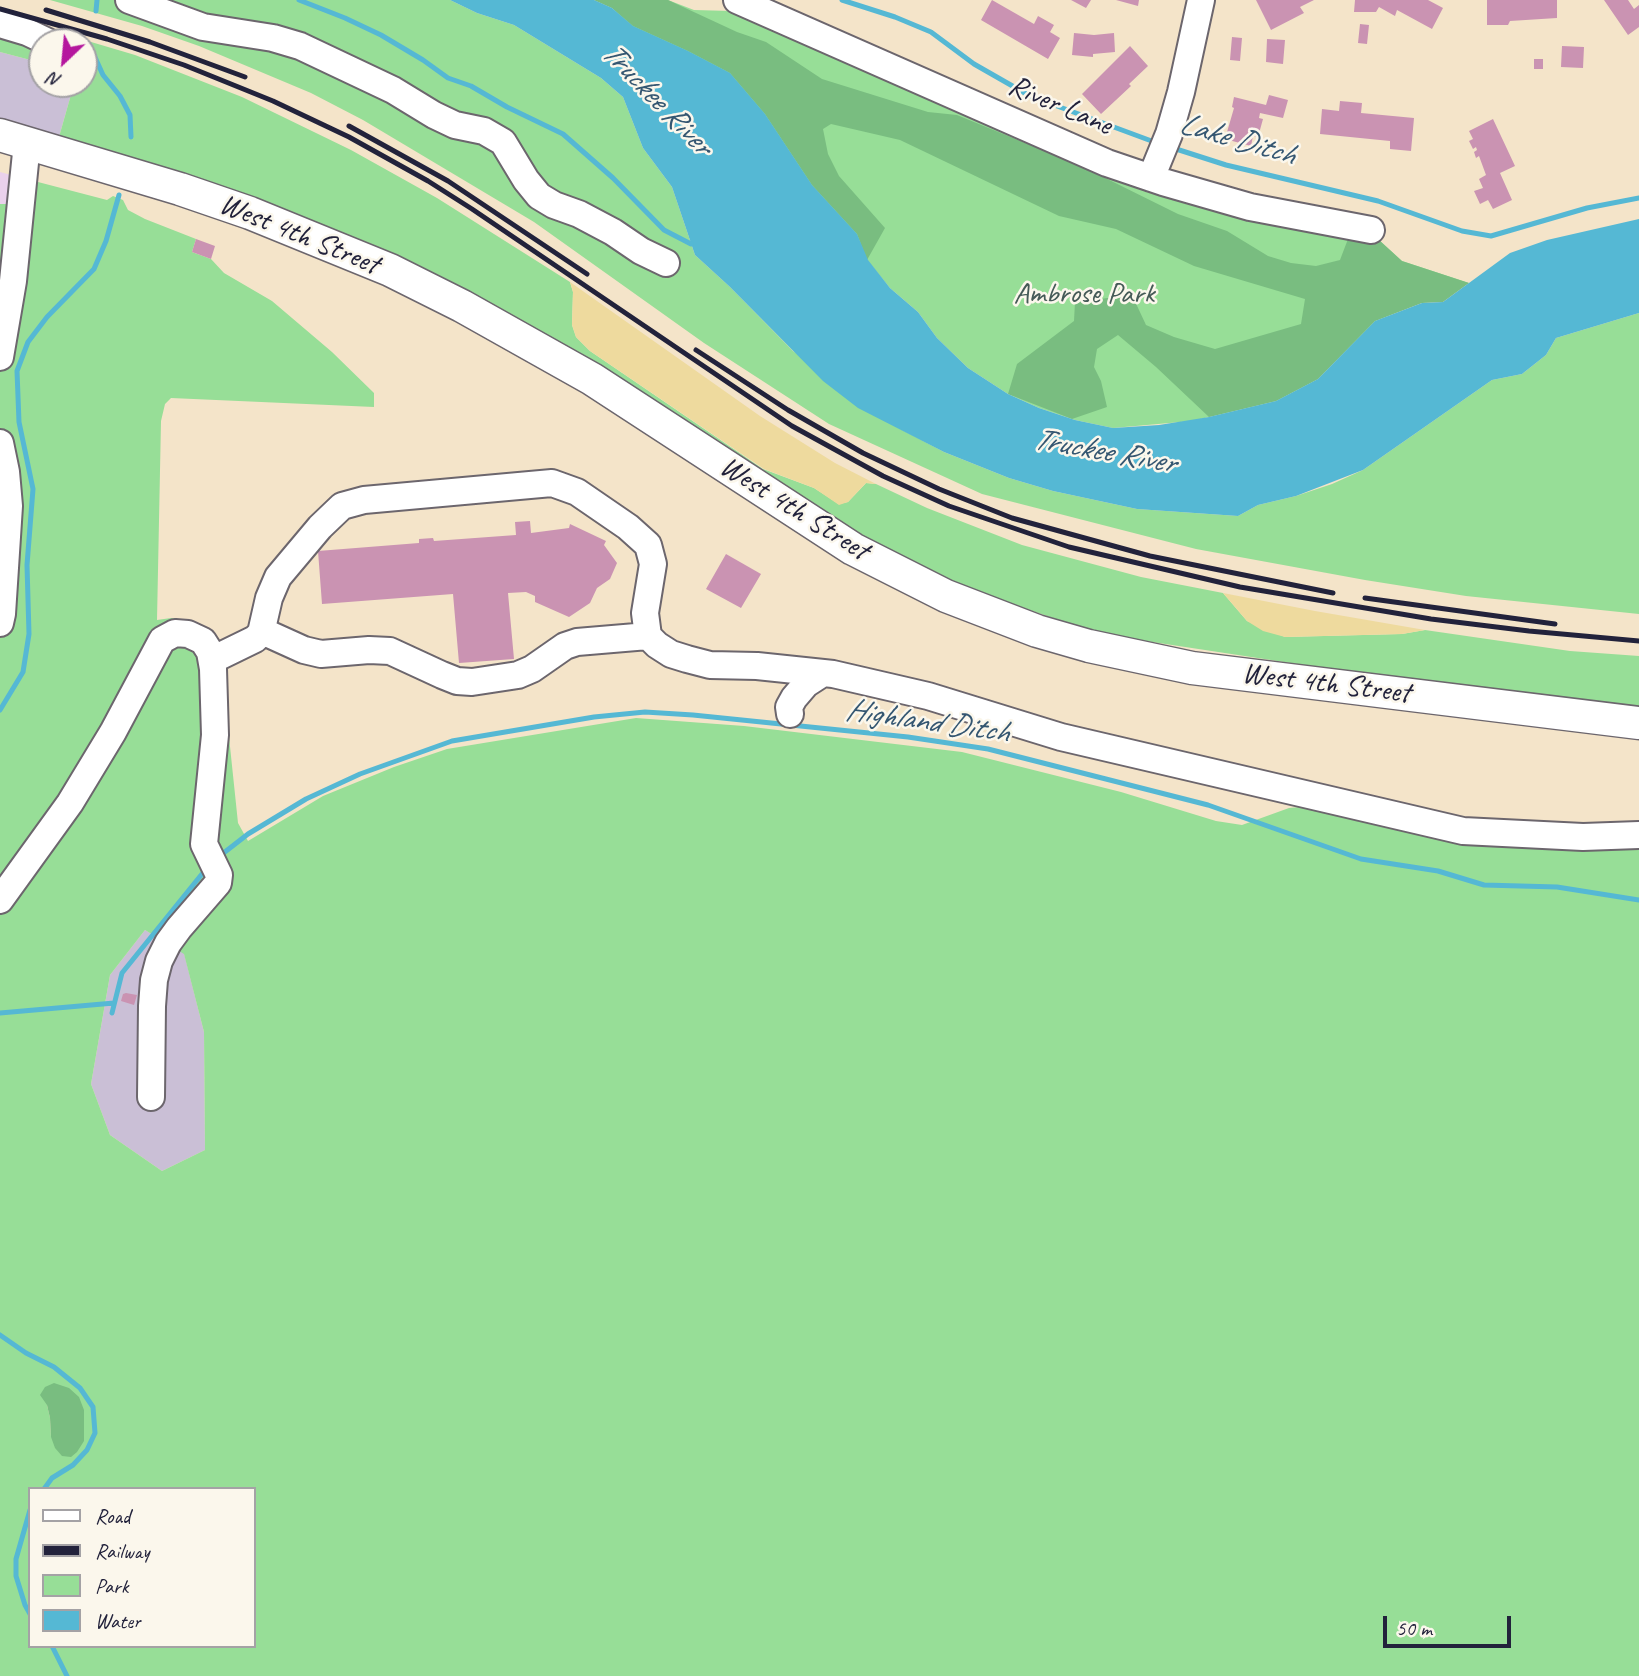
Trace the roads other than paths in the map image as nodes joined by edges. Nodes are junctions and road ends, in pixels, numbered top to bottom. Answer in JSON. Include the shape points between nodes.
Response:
{"nodes":[{"id":1,"x":130,"y":0,"type":"edge"},
{"id":2,"x":737,"y":0,"type":"edge"},
{"id":3,"x":1201,"y":0,"type":"edge"},
{"id":4,"x":0,"y":24,"type":"edge"},
{"id":5,"x":28,"y":32,"type":"edge"},
{"id":6,"x":13,"y":139,"type":"edge"},
{"id":7,"x":1155,"y":168,"type":"junction"},
{"id":8,"x":1371,"y":230,"type":"dead end"},
{"id":9,"x":666,"y":263,"type":"dead end"},
{"id":10,"x":0,"y":357,"type":"edge"},
{"id":11,"x":0,"y":443,"type":"edge"},
{"id":12,"x":0,"y":623,"type":"edge"},
{"id":13,"x":262,"y":631,"type":"junction"},
{"id":14,"x":648,"y":636,"type":"junction"},
{"id":15,"x":212,"y":660,"type":"junction"},
{"id":16,"x":823,"y":673,"type":"junction"},
{"id":17,"x":790,"y":714,"type":"dead end"},
{"id":18,"x":1639,"y":723,"type":"edge"},
{"id":19,"x":1639,"y":835,"type":"edge"},
{"id":20,"x":0,"y":900,"type":"edge"},
{"id":21,"x":151,"y":1097,"type":"dead end"}],
"edges":[{"from":1,"to":9,"type":"street","via":[[203,27],[300,46],[455,125],[484,131],[503,142],[539,196]]},
{"from":2,"to":7,"type":"street","name":"River Lane","via":[[1073,149]]},
{"from":3,"to":7,"type":"street","via":[[1181,92]]},
{"from":4,"to":5,"type":"street"},
{"from":6,"to":10,"type":"street","via":[[13,281]]},
{"from":6,"to":18,"type":"main road","name":"West 4th Street","via":[[250,213],[390,270],[582,373],[853,549],[946,596],[1037,631],[1192,668]]},
{"from":7,"to":8,"type":"street","name":"River Lane","via":[[1250,207]]},
{"from":11,"to":12,"type":"street","via":[[9,506]]},
{"from":13,"to":14,"type":"street","via":[[321,654],[390,651],[442,676],[472,682],[532,669],[577,642]]},
{"from":13,"to":14,"type":"street","via":[[278,577],[342,506],[364,500],[552,483],[577,492],[648,545],[653,564],[645,613]]},
{"from":13,"to":15,"type":"street"},
{"from":14,"to":16,"type":"street","via":[[671,654],[710,666]]},
{"from":15,"to":20,"type":"street","via":[[202,641],[188,634],[174,633],[162,640],[70,803]]},
{"from":15,"to":21,"type":"street","via":[[215,735],[204,844],[219,875],[218,883],[179,928],[159,961],[152,1006]]},
{"from":16,"to":17,"type":"street","via":[[794,698]]},
{"from":16,"to":19,"type":"street","via":[[928,696],[1074,740],[1429,825],[1583,837]]}]}
